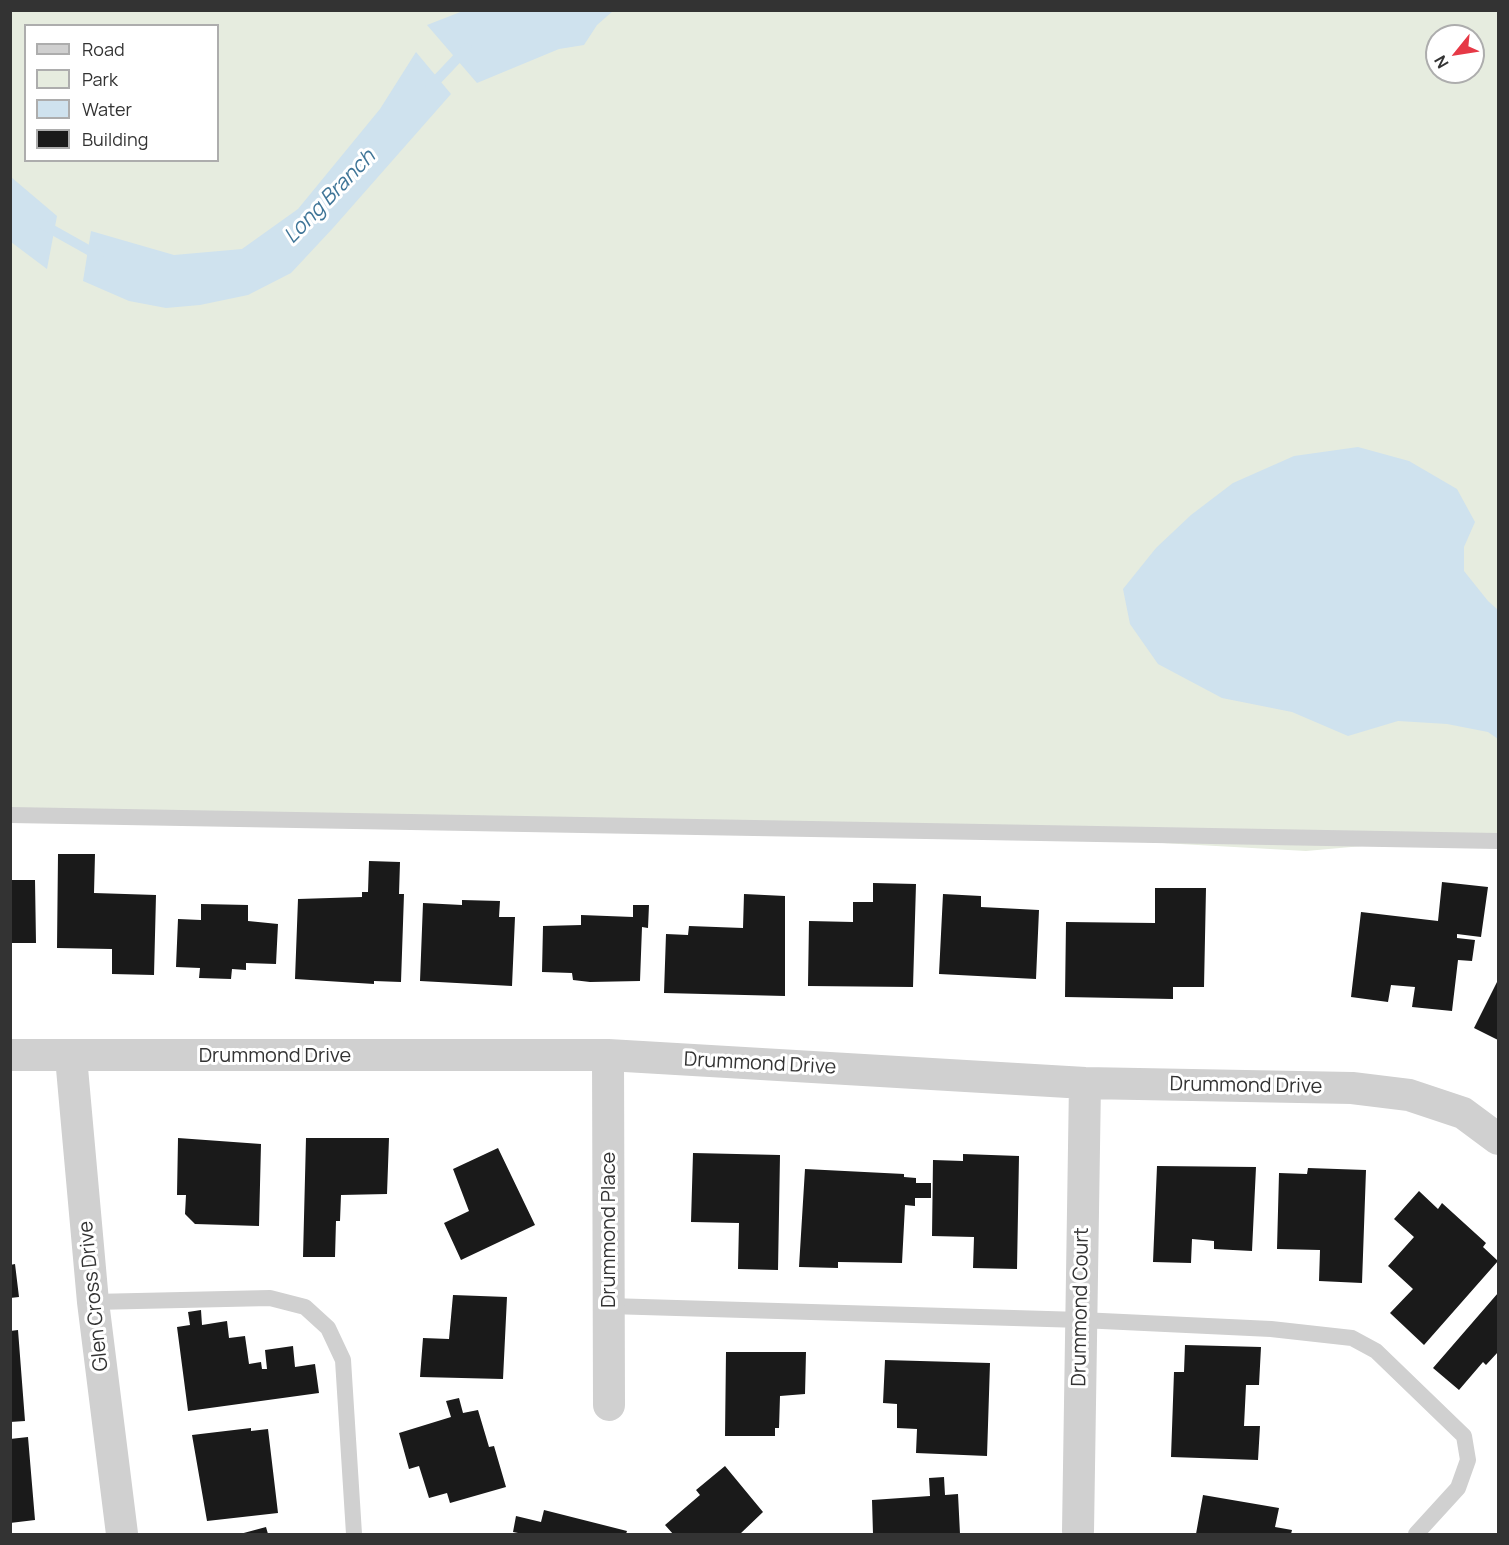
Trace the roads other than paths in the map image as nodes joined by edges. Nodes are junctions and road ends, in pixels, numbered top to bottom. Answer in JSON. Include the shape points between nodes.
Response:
{"nodes":[{"id":1,"x":10,"y":815,"type":"edge"},
{"id":2,"x":1498,"y":842,"type":"edge"},
{"id":3,"x":10,"y":1055,"type":"edge"},
{"id":4,"x":608,"y":1055,"type":"junction"},
{"id":5,"x":71,"y":1057,"type":"junction"},
{"id":6,"x":1085,"y":1083,"type":"junction"},
{"id":7,"x":1498,"y":1139,"type":"edge"},
{"id":8,"x":93,"y":1302,"type":"junction"},
{"id":9,"x":609,"y":1306,"type":"junction"},
{"id":10,"x":1081,"y":1320,"type":"junction"},
{"id":11,"x":609,"y":1405,"type":"dead end"},
{"id":12,"x":1078,"y":1531,"type":"dead end"},
{"id":13,"x":122,"y":1534,"type":"edge"},
{"id":14,"x":354,"y":1534,"type":"edge"},
{"id":15,"x":1416,"y":1534,"type":"edge"}],
"edges":[{"from":1,"to":2,"type":"lane"},
{"from":3,"to":5,"type":"street","name":"Drummond Drive"},
{"from":4,"to":5,"type":"street","name":"Drummond Drive"},
{"from":4,"to":6,"type":"street","name":"Drummond Drive"},
{"from":4,"to":9,"type":"street","name":"Drummond Place"},
{"from":5,"to":8,"type":"street","name":"Glen Cross Drive"},
{"from":6,"to":7,"type":"street","name":"Drummond Drive","via":[[1352,1088],[1409,1095],[1463,1113]]},
{"from":6,"to":10,"type":"street","name":"Drummond Court"},
{"from":8,"to":13,"type":"street","name":"Glen Cross Drive"},
{"from":8,"to":14,"type":"lane","via":[[270,1298],[305,1307],[328,1328],[343,1360]]},
{"from":9,"to":10,"type":"lane"},
{"from":9,"to":11,"type":"street","name":"Drummond Place"},
{"from":10,"to":12,"type":"street","name":"Drummond Court"},
{"from":10,"to":15,"type":"lane","via":[[1271,1329],[1352,1338],[1377,1350],[1464,1436],[1468,1460],[1458,1488]]}]}
